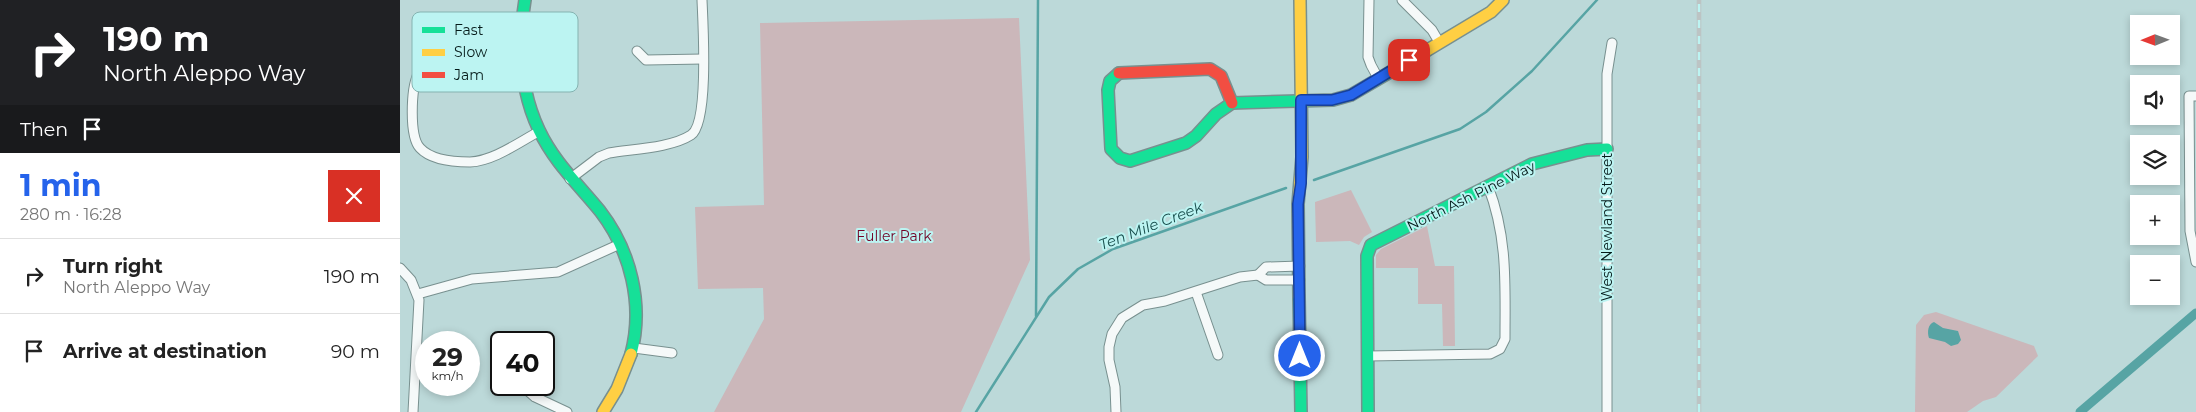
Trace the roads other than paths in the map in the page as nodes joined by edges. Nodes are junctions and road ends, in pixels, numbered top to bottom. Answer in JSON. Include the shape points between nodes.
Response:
{"nodes":[{"id":1,"x":702,"y":0,"type":"edge"},
{"id":2,"x":1300,"y":0,"type":"edge"},
{"id":3,"x":1369,"y":0,"type":"edge"},
{"id":4,"x":1402,"y":0,"type":"edge"},
{"id":5,"x":1503,"y":0,"type":"edge"},
{"id":6,"x":1439,"y":42,"type":"junction"},
{"id":7,"x":1612,"y":43,"type":"dead end"},
{"id":8,"x":636,"y":50,"type":"dead end"},
{"id":9,"x":703,"y":58,"type":"junction"},
{"id":10,"x":1378,"y":78,"type":"junction"},
{"id":11,"x":415,"y":92,"type":"edge"},
{"id":12,"x":526,"y":92,"type":"edge"},
{"id":13,"x":2192,"y":96,"type":"edge"},
{"id":14,"x":1301,"y":100,"type":"junction"},
{"id":15,"x":1232,"y":103,"type":"junction"},
{"id":16,"x":540,"y":131,"type":"junction"},
{"id":17,"x":1607,"y":149,"type":"junction"},
{"id":18,"x":570,"y":179,"type":"junction"},
{"id":19,"x":1488,"y":186,"type":"junction"},
{"id":20,"x":620,"y":244,"type":"junction"},
{"id":21,"x":2196,"y":262,"type":"edge"},
{"id":22,"x":1300,"y":266,"type":"junction"},
{"id":23,"x":400,"y":268,"type":"edge"},
{"id":24,"x":1258,"y":275,"type":"junction"},
{"id":25,"x":1300,"y":280,"type":"junction"},
{"id":26,"x":1196,"y":292,"type":"junction"},
{"id":27,"x":418,"y":294,"type":"junction"},
{"id":28,"x":634,"y":348,"type":"junction"},
{"id":29,"x":672,"y":354,"type":"dead end"},
{"id":30,"x":1218,"y":355,"type":"dead end"},
{"id":31,"x":1368,"y":356,"type":"junction"},
{"id":32,"x":533,"y":396,"type":"edge"},
{"id":33,"x":413,"y":412,"type":"edge"},
{"id":34,"x":567,"y":412,"type":"edge"},
{"id":35,"x":603,"y":412,"type":"edge"},
{"id":36,"x":1116,"y":412,"type":"edge"},
{"id":37,"x":1301,"y":412,"type":"edge"},
{"id":38,"x":1368,"y":412,"type":"edge"},
{"id":39,"x":1607,"y":412,"type":"edge"}],
"edges":[{"from":1,"to":9,"type":"street"},
{"from":2,"to":14,"type":"street"},
{"from":3,"to":10,"type":"street","via":[[1368,57]]},
{"from":4,"to":6,"type":"street","via":[[1432,30]]},
{"from":5,"to":6,"type":"street","via":[[1491,12]]},
{"from":6,"to":10,"type":"street"},
{"from":7,"to":17,"type":"street","name":"West Newland Street","via":[[1607,74]]},
{"from":8,"to":9,"type":"street","via":[[646,60]]},
{"from":9,"to":18,"type":"street","via":[[702,105],[693,134],[681,140],[609,153]]},
{"from":10,"to":14,"type":"street","via":[[1342,98]]},
{"from":11,"to":16,"type":"street","via":[[414,139],[424,151],[438,158],[481,160]]},
{"from":12,"to":16,"type":"street"},
{"from":13,"to":21,"type":"street","via":[[2190,231]]},
{"from":14,"to":15,"type":"street"},
{"from":14,"to":22,"type":"street"},
{"from":15,"to":15,"type":"street","via":[[1221,76],[1210,69],[1127,71],[1115,76],[1108,90],[1112,149],[1120,158],[1130,161],[1186,143]]},
{"from":16,"to":18,"type":"street"},
{"from":17,"to":19,"type":"street","name":"North Ash Pine Way","via":[[1587,150],[1532,164]]},
{"from":17,"to":39,"type":"street","name":"West Newland Street"},
{"from":18,"to":20,"type":"street","via":[[606,220]]},
{"from":19,"to":31,"type":"street","name":"North Ash Pine Way","via":[[1373,242],[1368,248]]},
{"from":19,"to":31,"type":"street","via":[[1496,205],[1506,256],[1505,339],[1500,350],[1490,354]]},
{"from":20,"to":27,"type":"street","via":[[558,272],[472,279]]},
{"from":20,"to":28,"type":"street","via":[[631,268],[636,290]]},
{"from":22,"to":24,"type":"street","via":[[1266,267]]},
{"from":22,"to":25,"type":"street"},
{"from":23,"to":27,"type":"street"},
{"from":24,"to":25,"type":"street","via":[[1266,280]]},
{"from":24,"to":26,"type":"street","via":[[1240,277]]},
{"from":25,"to":37,"type":"street"},
{"from":26,"to":30,"type":"street"},
{"from":26,"to":36,"type":"street","via":[[1143,305],[1122,318],[1112,334],[1109,347]]},
{"from":27,"to":33,"type":"street"},
{"from":28,"to":29,"type":"street"},
{"from":28,"to":35,"type":"street","via":[[624,377]]},
{"from":31,"to":38,"type":"street"},
{"from":32,"to":34,"type":"street"}]}
